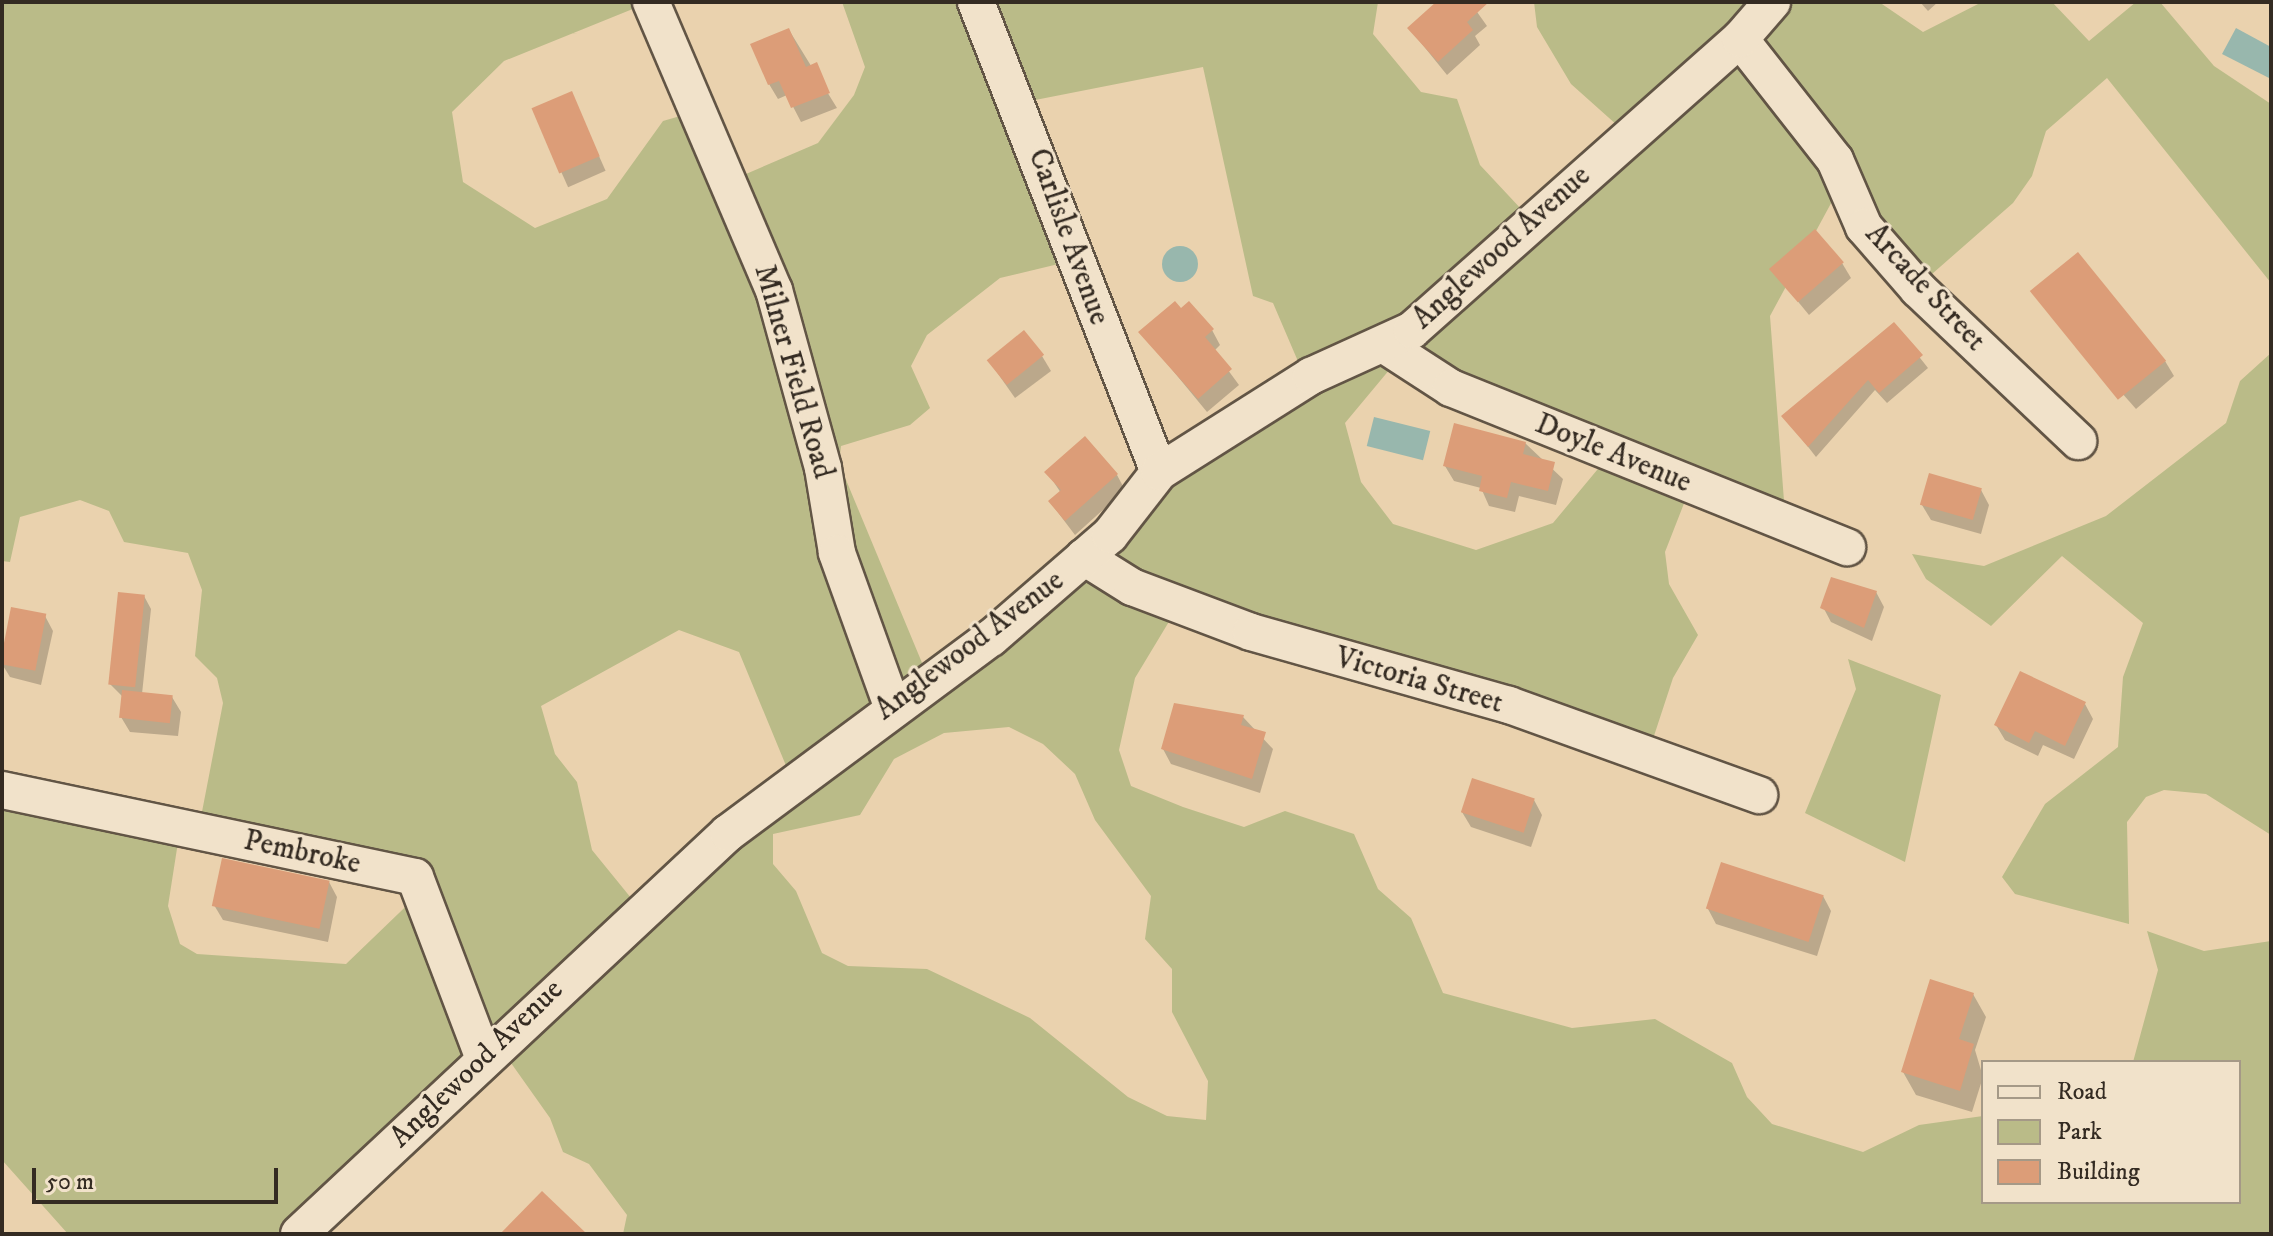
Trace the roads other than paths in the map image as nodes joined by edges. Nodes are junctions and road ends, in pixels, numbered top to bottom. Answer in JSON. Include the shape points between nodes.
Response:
{"nodes":[{"id":1,"x":651,"y":2,"type":"edge"},
{"id":2,"x":976,"y":2,"type":"edge"},
{"id":3,"x":1772,"y":2,"type":"edge"},
{"id":4,"x":1740,"y":39,"type":"junction"},
{"id":5,"x":1386,"y":346,"type":"junction"},
{"id":6,"x":2078,"y":441,"type":"dead end"},
{"id":7,"x":1159,"y":472,"type":"junction"},
{"id":8,"x":1847,"y":547,"type":"dead end"},
{"id":9,"x":1084,"y":557,"type":"junction"},
{"id":10,"x":892,"y":706,"type":"junction"},
{"id":11,"x":2,"y":790,"type":"edge"},
{"id":12,"x":1759,"y":795,"type":"dead end"},
{"id":13,"x":483,"y":1056,"type":"junction"},
{"id":14,"x":299,"y":1234,"type":"edge"}],
"edges":[{"from":1,"to":10,"type":"street","name":"Milner Field Road","via":[[774,290],[823,468],[837,553]]},
{"from":2,"to":7,"type":"street","name":"Carlisle Avenue"},
{"from":3,"to":4,"type":"street","name":"Anglewood Avenue"},
{"from":4,"to":5,"type":"street","name":"Anglewood Avenue","via":[[1450,300]]},
{"from":4,"to":6,"type":"street","name":"Arcade Street","via":[[1835,160],[1864,227],[1918,289]]},
{"from":5,"to":7,"type":"street","name":"Anglewood Avenue","via":[[1311,376]]},
{"from":5,"to":8,"type":"street","name":"Doyle Avenue","via":[[1451,388]]},
{"from":7,"to":9,"type":"street","name":"Anglewood Avenue"},
{"from":9,"to":10,"type":"street","name":"Anglewood Avenue","via":[[991,638]]},
{"from":9,"to":12,"type":"street","name":"Victoria Street","via":[[1132,587],[1251,632],[1509,705]]},
{"from":10,"to":13,"type":"street","name":"Anglewood Avenue","via":[[728,833]]},
{"from":11,"to":13,"type":"street","name":"Pembroke","via":[[415,877]]},
{"from":13,"to":14,"type":"street","name":"Anglewood Avenue"}]}
